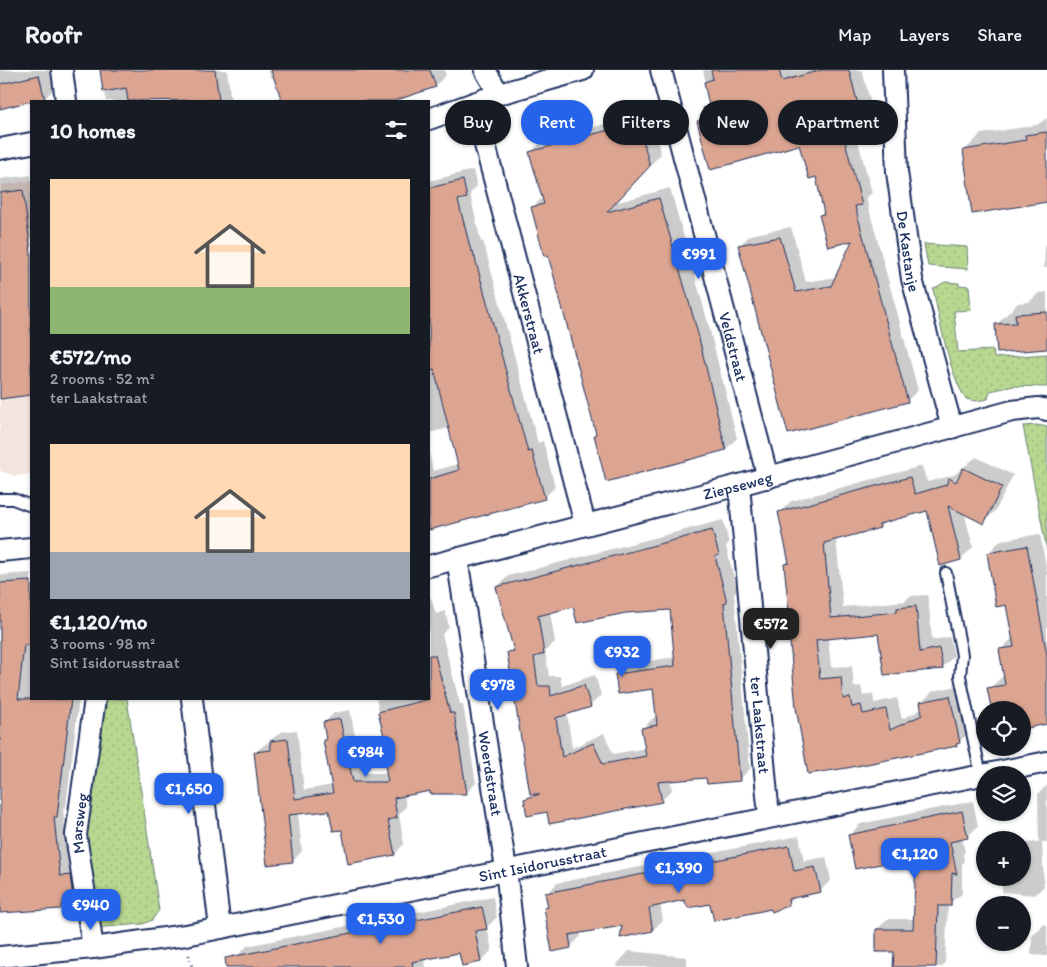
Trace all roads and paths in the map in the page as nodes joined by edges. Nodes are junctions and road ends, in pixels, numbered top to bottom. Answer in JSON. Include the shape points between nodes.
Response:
{"nodes":[{"id":1,"x":62,"y":70,"type":"edge"},
{"id":2,"x":485,"y":70,"type":"edge"},
{"id":3,"x":583,"y":70,"type":"edge"},
{"id":4,"x":662,"y":70,"type":"edge"},
{"id":5,"x":893,"y":70,"type":"edge"},
{"id":6,"x":499,"y":94,"type":"junction"},
{"id":7,"x":66,"y":100,"type":"edge"},
{"id":8,"x":482,"y":100,"type":"edge"},
{"id":9,"x":445,"y":113,"type":"edge"},
{"id":10,"x":430,"y":119,"type":"edge"},
{"id":11,"x":30,"y":143,"type":"edge"},
{"id":12,"x":485,"y":145,"type":"edge"},
{"id":13,"x":0,"y":149,"type":"edge"},
{"id":14,"x":1047,"y":410,"type":"edge"},
{"id":15,"x":952,"y":428,"type":"junction"},
{"id":16,"x":768,"y":478,"type":"junction"},
{"id":17,"x":739,"y":485,"type":"junction"},
{"id":18,"x":0,"y":499,"type":"edge"},
{"id":19,"x":30,"y":506,"type":"edge"},
{"id":20,"x":585,"y":524,"type":"junction"},
{"id":21,"x":30,"y":548,"type":"edge"},
{"id":22,"x":0,"y":551,"type":"edge"},
{"id":23,"x":457,"y":558,"type":"junction"},
{"id":24,"x":430,"y":566,"type":"edge"},
{"id":25,"x":946,"y":573,"type":"dead end"},
{"id":26,"x":95,"y":700,"type":"edge"},
{"id":27,"x":192,"y":700,"type":"edge"},
{"id":28,"x":1047,"y":762,"type":"edge"},
{"id":29,"x":979,"y":766,"type":"edge"},
{"id":30,"x":1027,"y":766,"type":"edge"},
{"id":31,"x":976,"y":776,"type":"edge"},
{"id":32,"x":768,"y":817,"type":"junction"},
{"id":33,"x":506,"y":869,"type":"junction"},
{"id":34,"x":220,"y":928,"type":"junction"},
{"id":35,"x":93,"y":948,"type":"junction"},
{"id":36,"x":0,"y":957,"type":"edge"},
{"id":37,"x":517,"y":967,"type":"edge"}],
"edges":[{"from":1,"to":7,"type":"street"},
{"from":2,"to":6,"type":"street"},
{"from":3,"to":6,"type":"street"},
{"from":4,"to":16,"type":"street","name":"Veldstraat"},
{"from":5,"to":15,"type":"street","name":"De Kastanje","via":[[897,172],[912,279]]},
{"from":6,"to":8,"type":"street"},
{"from":9,"to":10,"type":"street"},
{"from":11,"to":13,"type":"street"},
{"from":12,"to":20,"type":"street","name":"Akkerstraat"},
{"from":14,"to":15,"type":"street","name":"Ziepseweg","via":[[1012,411]]},
{"from":15,"to":16,"type":"street","name":"Ziepseweg"},
{"from":16,"to":17,"type":"street","name":"Ziepseweg"},
{"from":17,"to":20,"type":"street","name":"Ziepseweg"},
{"from":17,"to":32,"type":"street","name":"ter Laakstraat"},
{"from":18,"to":19,"type":"lane","via":[[13,499]]},
{"from":20,"to":23,"type":"street","name":"Ziepseweg"},
{"from":21,"to":22,"type":"street"},
{"from":23,"to":24,"type":"street","name":"Ziepseweg"},
{"from":23,"to":33,"type":"street","name":"Woerdstraat"},
{"from":25,"to":29,"type":"lane","via":[[962,655],[960,676]]},
{"from":26,"to":35,"type":"street","name":"Marsweg","via":[[76,834]]},
{"from":27,"to":34,"type":"street"},
{"from":28,"to":30,"type":"street","name":"Sint Isidorusstraat"},
{"from":31,"to":32,"type":"street","name":"Sint Isidorusstraat"},
{"from":32,"to":33,"type":"street","name":"Sint Isidorusstraat"},
{"from":33,"to":34,"type":"street","name":"Sint Isidorusstraat"},
{"from":33,"to":37,"type":"street","name":"Woerdstraat"},
{"from":34,"to":35,"type":"street","name":"Sint Isidorusstraat"},
{"from":35,"to":36,"type":"street","name":"Sint Isidorusstraat"}]}
